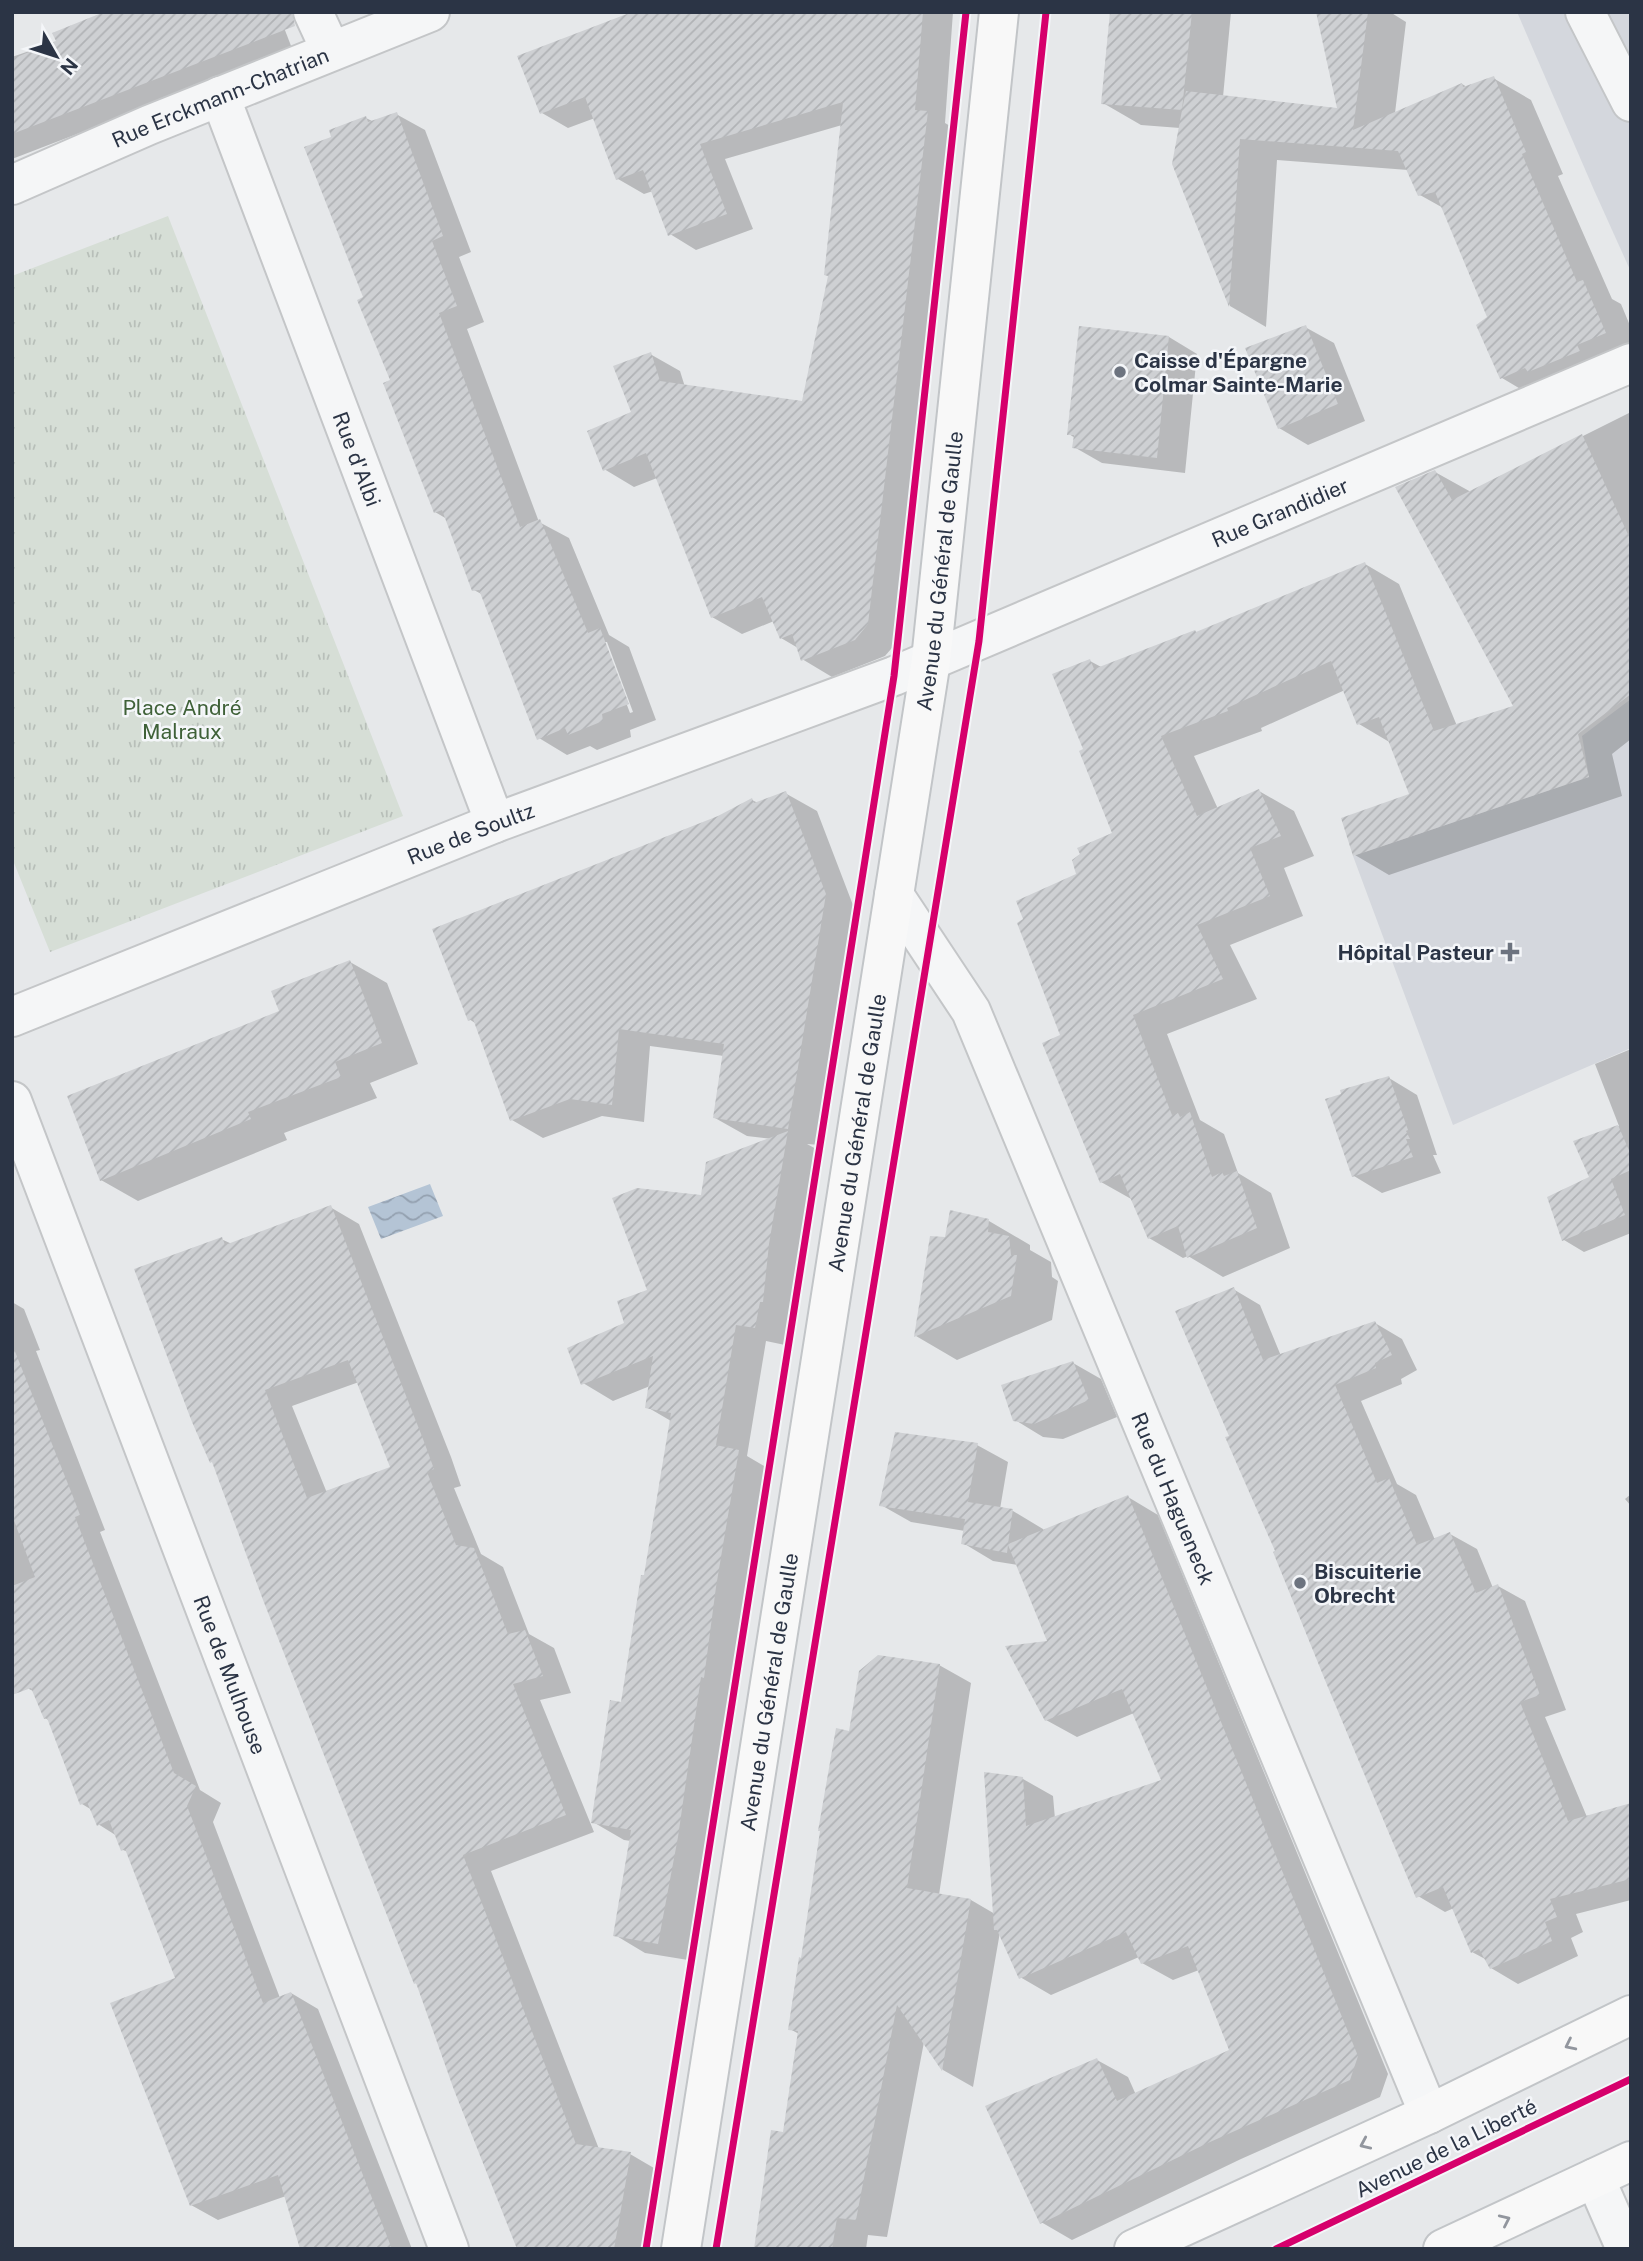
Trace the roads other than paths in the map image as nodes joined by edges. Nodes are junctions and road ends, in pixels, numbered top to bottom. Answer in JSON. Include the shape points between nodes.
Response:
{"nodes":[{"id":1,"x":313,"y":12,"type":"edge"},
{"id":2,"x":429,"y":12,"type":"edge"},
{"id":3,"x":999,"y":12,"type":"edge"},
{"id":4,"x":1585,"y":12,"type":"edge"},
{"id":5,"x":331,"y":51,"type":"junction"},
{"id":6,"x":220,"y":96,"type":"junction"},
{"id":7,"x":1631,"y":102,"type":"edge"},
{"id":8,"x":12,"y":185,"type":"edge"},
{"id":9,"x":1631,"y":363,"type":"edge"},
{"id":10,"x":931,"y":660,"type":"junction"},
{"id":11,"x":495,"y":823,"type":"junction"},
{"id":12,"x":894,"y":895,"type":"junction"},
{"id":13,"x":12,"y":1017,"type":"edge"},
{"id":14,"x":12,"y":1101,"type":"edge"},
{"id":15,"x":1631,"y":2015,"type":"edge"},
{"id":16,"x":1429,"y":2115,"type":"junction"},
{"id":17,"x":1631,"y":2161,"type":"edge"},
{"id":18,"x":1595,"y":2178,"type":"junction"},
{"id":19,"x":449,"y":2249,"type":"edge"},
{"id":20,"x":681,"y":2249,"type":"edge"},
{"id":21,"x":1134,"y":2249,"type":"edge"},
{"id":22,"x":1443,"y":2249,"type":"edge"},
{"id":23,"x":1626,"y":2249,"type":"edge"}],
"edges":[{"from":1,"to":5,"type":"street"},
{"from":2,"to":5,"type":"street","name":"Rue Erckmann-Chatrian"},
{"from":3,"to":10,"type":"main road","name":"Avenue du Général de Gaulle"},
{"from":4,"to":7,"type":"street"},
{"from":5,"to":6,"type":"street","name":"Rue Erckmann-Chatrian"},
{"from":6,"to":8,"type":"street","name":"Rue Erckmann-Chatrian"},
{"from":6,"to":11,"type":"street","name":"Rue d'Albi"},
{"from":9,"to":10,"type":"street","name":"Rue Grandidier"},
{"from":10,"to":11,"type":"street","name":"Rue de Soultz"},
{"from":10,"to":12,"type":"main road","name":"Avenue du Général de Gaulle"},
{"from":11,"to":13,"type":"street","name":"Rue de Soultz"},
{"from":12,"to":16,"type":"street","name":"Rue du Hagueneck","via":[[971,1011]]},
{"from":12,"to":20,"type":"main road","name":"Avenue du Général de Gaulle"},
{"from":14,"to":19,"type":"street","name":"Rue de Mulhouse"},
{"from":15,"to":16,"type":"main road","name":"Avenue de la Liberté","one_way":true},
{"from":16,"to":21,"type":"main road","name":"Avenue de la Liberté","one_way":true},
{"from":17,"to":18,"type":"main road"},
{"from":22,"to":18,"type":"main road","one_way":true},
{"from":18,"to":23,"type":"street"}]}
